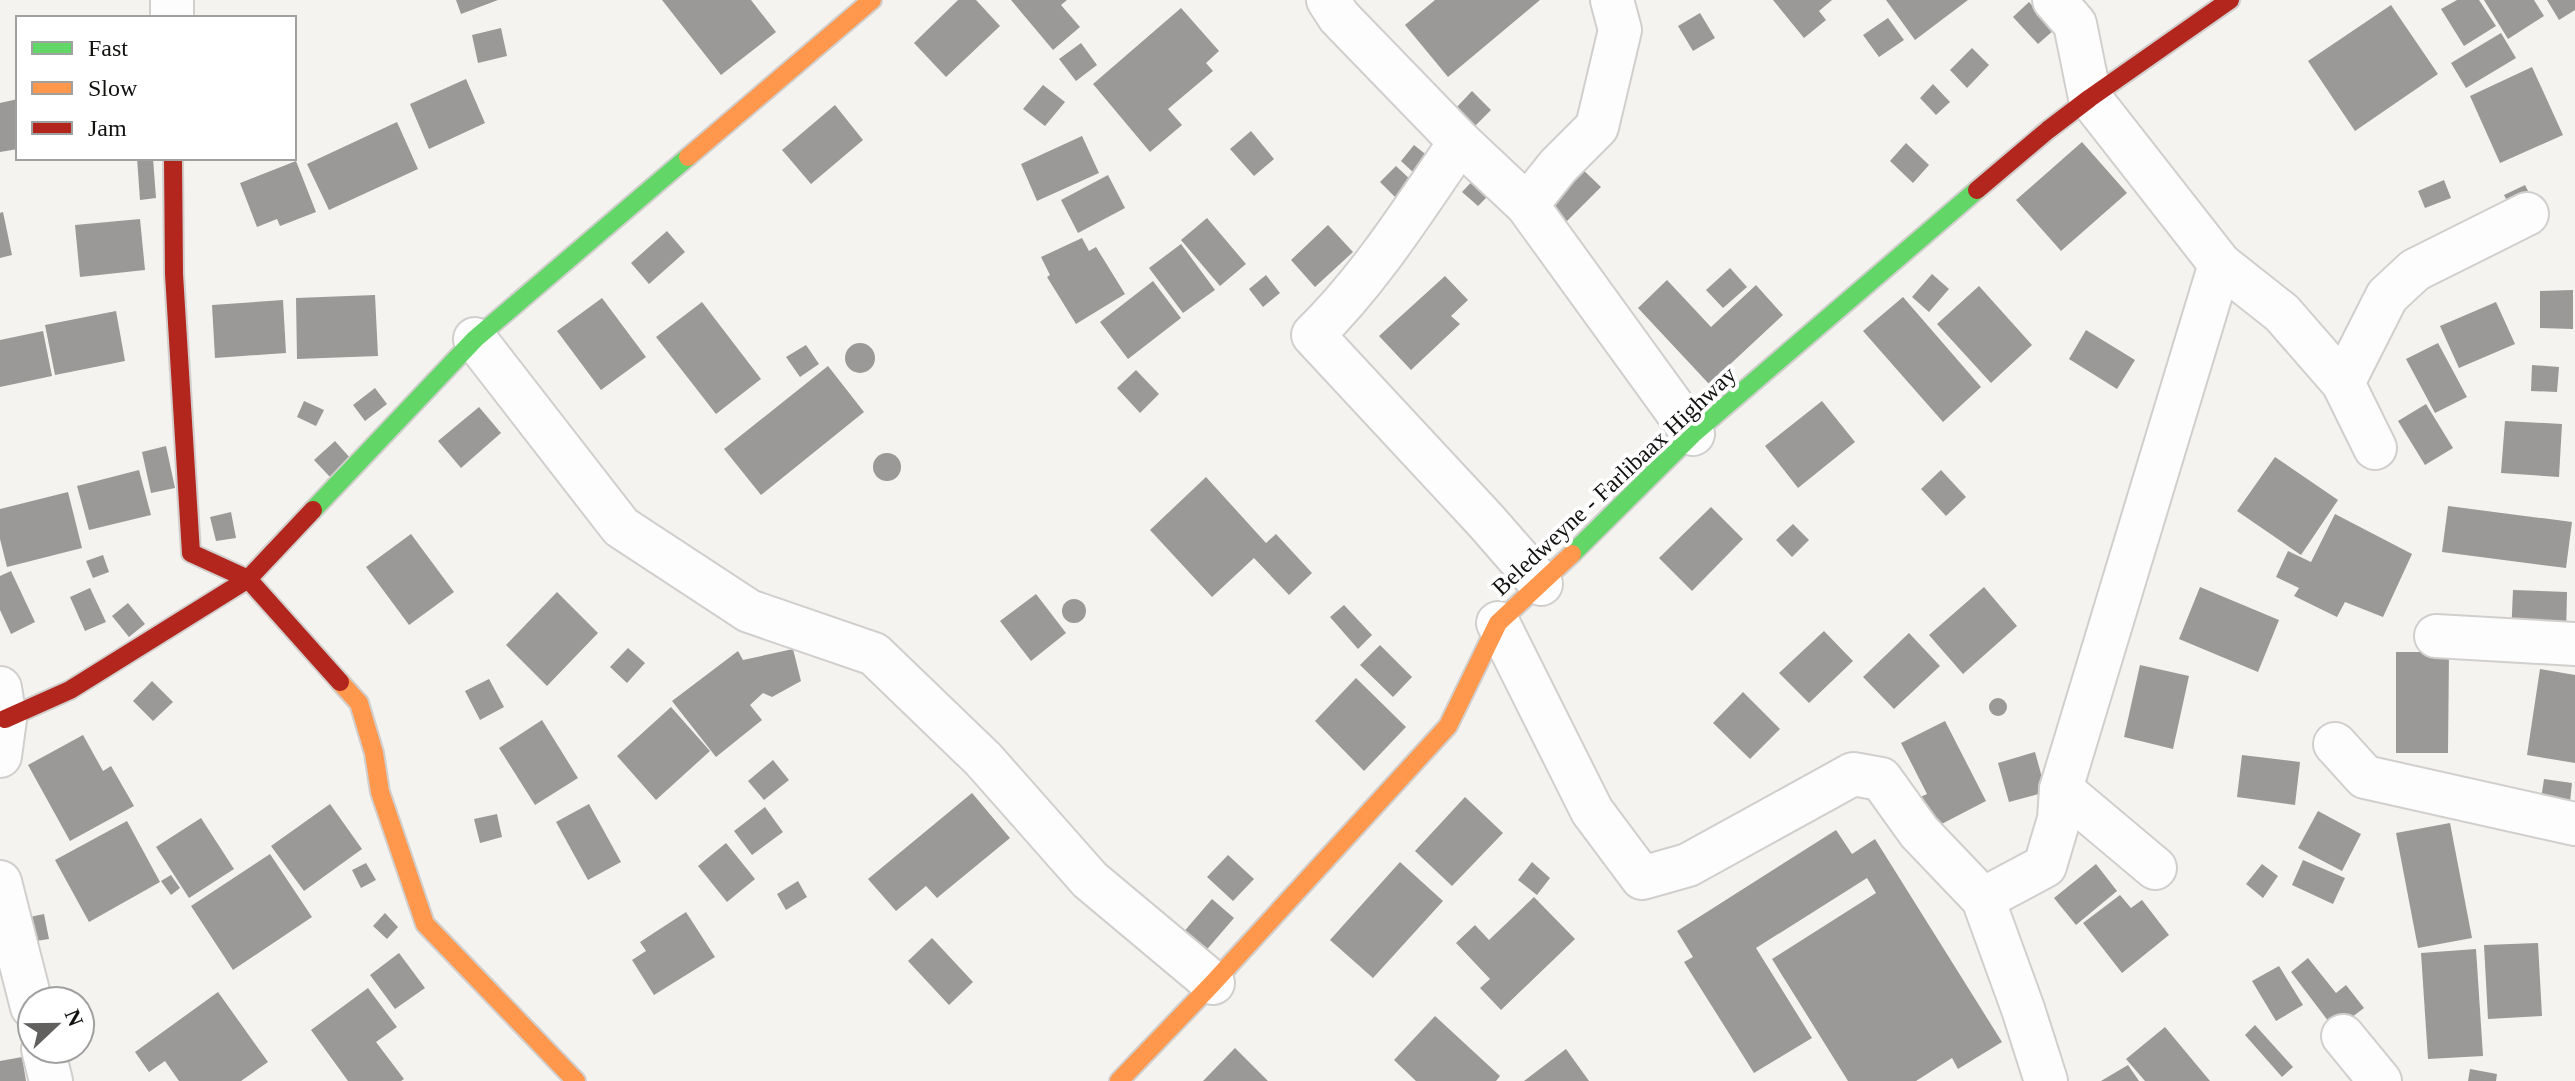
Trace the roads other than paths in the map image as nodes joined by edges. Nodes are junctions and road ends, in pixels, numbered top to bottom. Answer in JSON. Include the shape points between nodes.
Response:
{"nodes":[{"id":1,"x":872,"y":0,"type":"edge"},
{"id":2,"x":1328,"y":0,"type":"edge"},
{"id":3,"x":1612,"y":0,"type":"edge"},
{"id":4,"x":2054,"y":0,"type":"edge"},
{"id":5,"x":2230,"y":0,"type":"edge"},
{"id":6,"x":2090,"y":98,"type":"junction"},
{"id":7,"x":1460,"y":142,"type":"junction"},
{"id":8,"x":173,"y":160,"type":"edge"},
{"id":9,"x":1527,"y":205,"type":"junction"},
{"id":10,"x":2527,"y":214,"type":"dead end"},
{"id":11,"x":2220,"y":264,"type":"junction"},
{"id":12,"x":475,"y":339,"type":"junction"},
{"id":13,"x":2343,"y":383,"type":"junction"},
{"id":14,"x":1693,"y":434,"type":"junction"},
{"id":15,"x":2375,"y":448,"type":"dead end"},
{"id":16,"x":248,"y":579,"type":"junction"},
{"id":17,"x":1541,"y":584,"type":"junction"},
{"id":18,"x":1498,"y":623,"type":"junction"},
{"id":19,"x":2436,"y":636,"type":"dead end"},
{"id":20,"x":2575,"y":644,"type":"edge"},
{"id":21,"x":2,"y":721,"type":"edge"},
{"id":22,"x":2335,"y":744,"type":"dead end"},
{"id":23,"x":2061,"y":789,"type":"junction"},
{"id":24,"x":2575,"y":824,"type":"edge"},
{"id":25,"x":2155,"y":868,"type":"dead end"},
{"id":26,"x":0,"y":882,"type":"edge"},
{"id":27,"x":1983,"y":899,"type":"junction"},
{"id":28,"x":1213,"y":983,"type":"junction"},
{"id":29,"x":26,"y":985,"type":"edge"},
{"id":30,"x":2343,"y":1036,"type":"dead end"},
{"id":31,"x":576,"y":1081,"type":"edge"},
{"id":32,"x":1119,"y":1081,"type":"edge"},
{"id":33,"x":2046,"y":1081,"type":"edge"},
{"id":34,"x":2380,"y":1081,"type":"edge"}],
"edges":[{"from":1,"to":12,"type":"street"},
{"from":2,"to":7,"type":"street"},
{"from":3,"to":9,"type":"street","via":[[1620,30],[1597,127]]},
{"from":4,"to":6,"type":"street","via":[[2075,24]]},
{"from":5,"to":6,"type":"street","name":"Beledweyne - Farlibaax Highway"},
{"from":6,"to":11,"type":"street"},
{"from":6,"to":14,"type":"street","name":"Beledweyne - Farlibaax Highway"},
{"from":7,"to":9,"type":"street"},
{"from":7,"to":17,"type":"street","via":[[1373,269],[1313,335]]},
{"from":8,"to":16,"type":"street","via":[[174,274],[191,553]]},
{"from":9,"to":14,"type":"street"},
{"from":10,"to":13,"type":"street","via":[[2415,270],[2387,296]]},
{"from":11,"to":13,"type":"street","via":[[2282,313]]},
{"from":11,"to":23,"type":"street"},
{"from":12,"to":16,"type":"street"},
{"from":12,"to":28,"type":"street","via":[[621,527],[749,611],[874,654],[983,759],[1090,880]]},
{"from":13,"to":15,"type":"street"},
{"from":14,"to":17,"type":"street","name":"Beledweyne - Farlibaax Highway"},
{"from":16,"to":21,"type":"street","via":[[70,690]]},
{"from":16,"to":31,"type":"street","via":[[359,703],[380,792],[425,924]]},
{"from":17,"to":18,"type":"street","name":"Beledweyne - Farlibaax Highway"},
{"from":18,"to":27,"type":"street","via":[[1592,811],[1642,878],[1688,865],[1853,774],[1881,779],[1919,832]]},
{"from":18,"to":28,"type":"street","name":"Beledweyne - Farlibaax Highway","via":[[1448,726]]},
{"from":19,"to":20,"type":"street"},
{"from":22,"to":24,"type":"street","via":[[2365,777]]},
{"from":23,"to":25,"type":"street"},
{"from":23,"to":27,"type":"street","via":[[2059,819],[2045,866]]},
{"from":26,"to":29,"type":"street"},
{"from":27,"to":33,"type":"street"},
{"from":28,"to":32,"type":"street","name":"Beledweyne - Farlibaax Highway"},
{"from":30,"to":34,"type":"street"}]}
